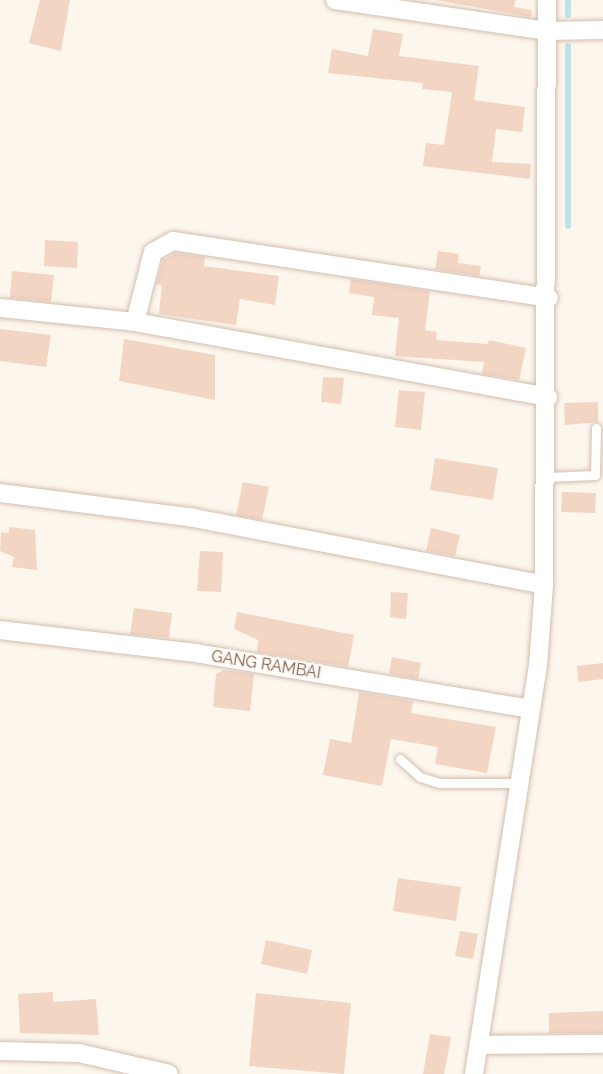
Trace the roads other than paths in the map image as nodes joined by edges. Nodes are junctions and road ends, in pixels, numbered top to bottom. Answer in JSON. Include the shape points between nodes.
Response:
{"nodes":[{"id":1,"x":335,"y":0,"type":"edge"},
{"id":2,"x":547,"y":0,"type":"edge"},
{"id":3,"x":603,"y":30,"type":"edge"},
{"id":4,"x":547,"y":31,"type":"junction"},
{"id":5,"x":549,"y":298,"type":"junction"},
{"id":6,"x":0,"y":308,"type":"edge"},
{"id":7,"x":135,"y":322,"type":"junction"},
{"id":8,"x":548,"y":397,"type":"junction"},
{"id":9,"x":596,"y":428,"type":"dead end"},
{"id":10,"x":547,"y":477,"type":"junction"},
{"id":11,"x":0,"y":493,"type":"edge"},
{"id":12,"x":544,"y":585,"type":"junction"},
{"id":13,"x":0,"y":630,"type":"edge"},
{"id":14,"x":530,"y":709,"type":"junction"},
{"id":15,"x":400,"y":759,"type":"dead end"},
{"id":16,"x":519,"y":783,"type":"junction"},
{"id":17,"x":603,"y":1044,"type":"edge"},
{"id":18,"x":479,"y":1045,"type":"junction"},
{"id":19,"x":0,"y":1051,"type":"edge"},
{"id":20,"x":169,"y":1074,"type":"edge"},
{"id":21,"x":474,"y":1074,"type":"edge"}],
"edges":[{"from":1,"to":4,"type":"street"},
{"from":2,"to":4,"type":"street"},
{"from":3,"to":4,"type":"street"},
{"from":4,"to":5,"type":"street"},
{"from":5,"to":7,"type":"street","via":[[173,241],[153,252]]},
{"from":5,"to":8,"type":"street"},
{"from":6,"to":7,"type":"street"},
{"from":7,"to":8,"type":"street"},
{"from":8,"to":10,"type":"street"},
{"from":9,"to":10,"type":"lane","via":[[595,475]]},
{"from":10,"to":12,"type":"street"},
{"from":11,"to":12,"type":"street","via":[[194,518]]},
{"from":12,"to":14,"type":"street"},
{"from":13,"to":14,"type":"street","name":"GANG RAMBAI","via":[[196,653]]},
{"from":14,"to":16,"type":"street"},
{"from":15,"to":16,"type":"lane","via":[[420,777],[440,783]]},
{"from":16,"to":18,"type":"street"},
{"from":17,"to":18,"type":"street"},
{"from":18,"to":21,"type":"street"},
{"from":19,"to":20,"type":"street","via":[[79,1053]]}]}
